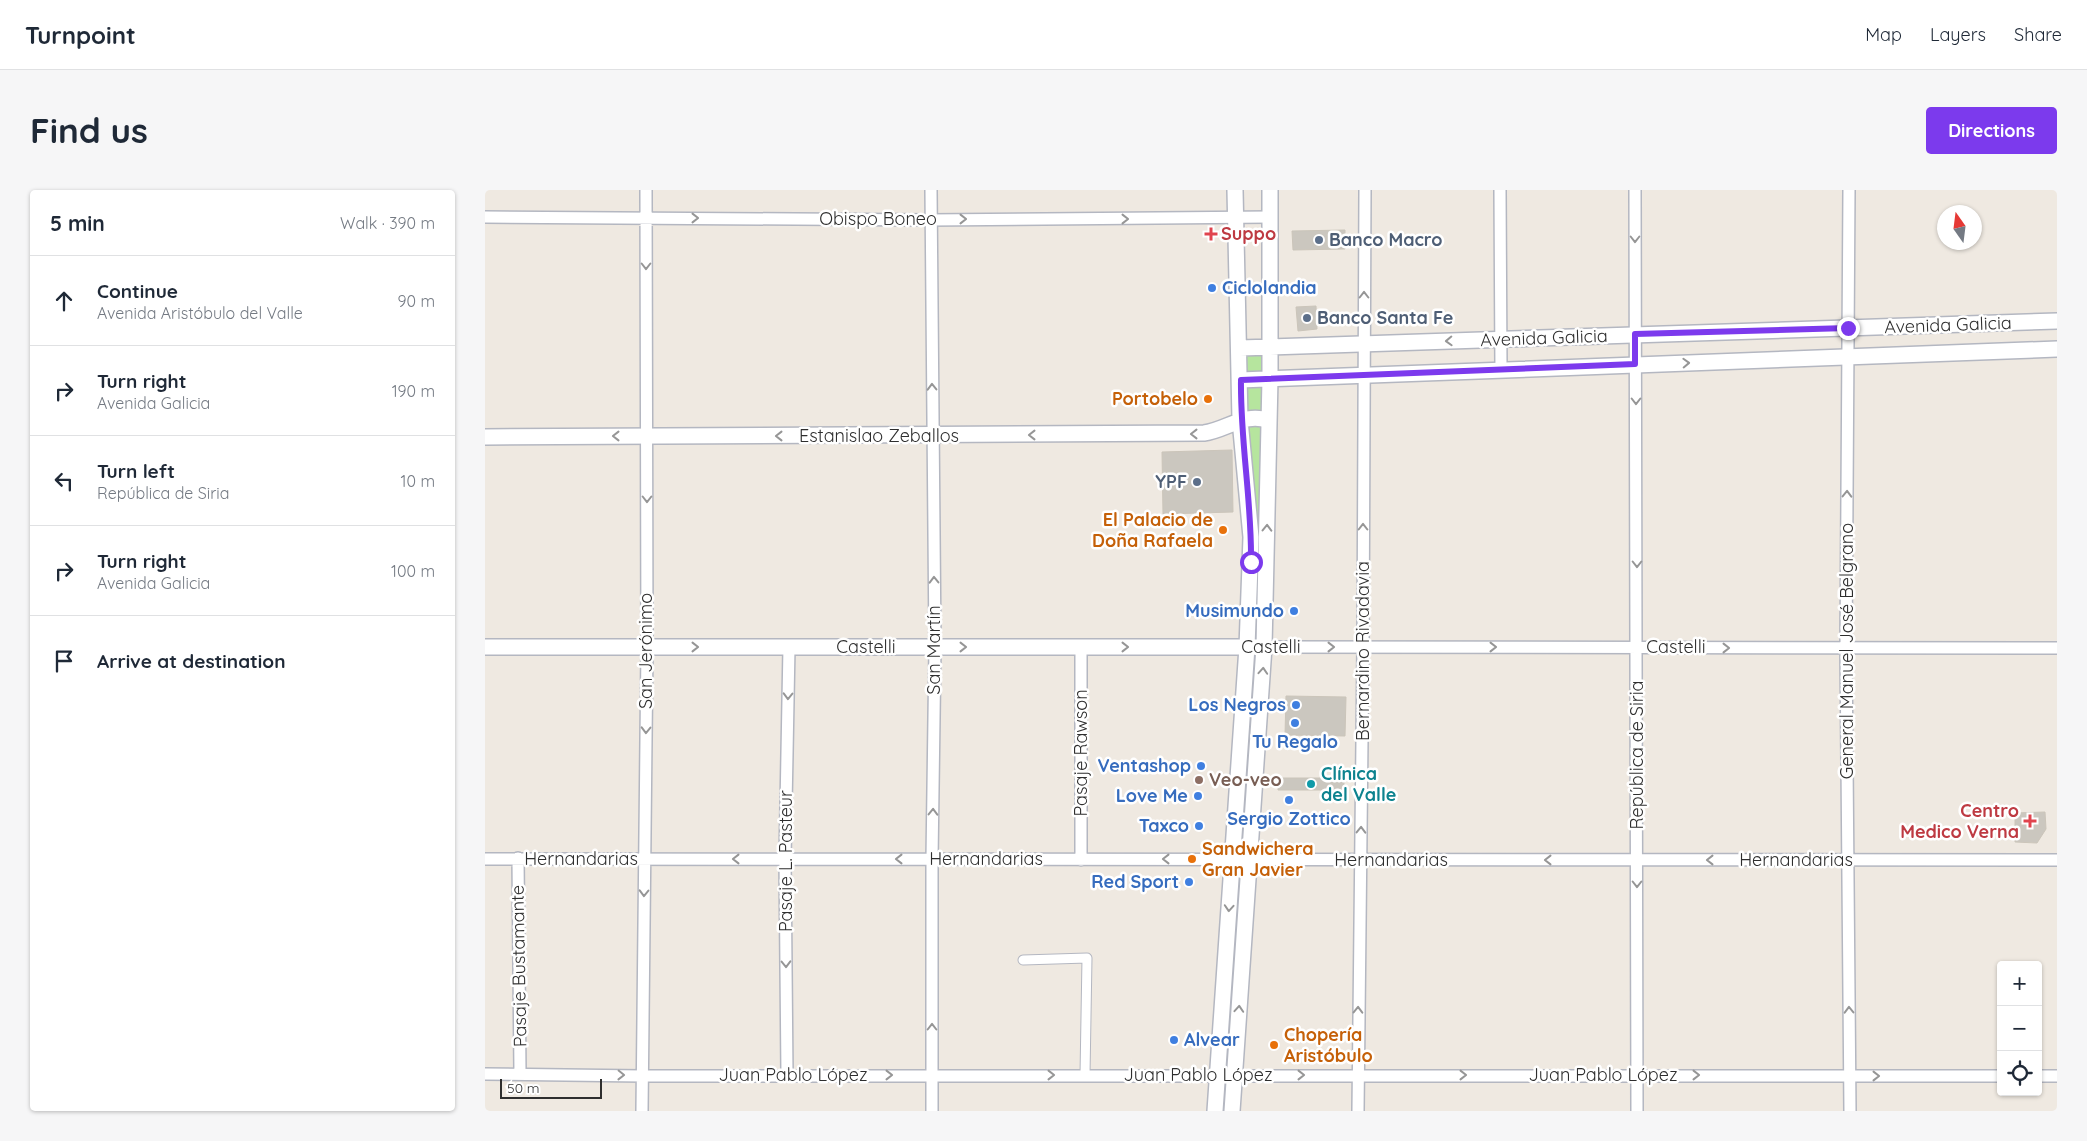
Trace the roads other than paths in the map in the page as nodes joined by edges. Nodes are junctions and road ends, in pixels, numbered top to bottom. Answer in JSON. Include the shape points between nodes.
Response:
{"nodes":[{"id":1,"x":646,"y":190,"type":"edge"},
{"id":2,"x":931,"y":190,"type":"edge"},
{"id":3,"x":1235,"y":190,"type":"edge"},
{"id":4,"x":1270,"y":190,"type":"edge"},
{"id":5,"x":1365,"y":190,"type":"edge"},
{"id":6,"x":1500,"y":190,"type":"edge"},
{"id":7,"x":1635,"y":190,"type":"edge"},
{"id":8,"x":1849,"y":190,"type":"edge"},
{"id":9,"x":1270,"y":217,"type":"junction"},
{"id":10,"x":485,"y":218,"type":"edge"},
{"id":11,"x":647,"y":218,"type":"junction"},
{"id":12,"x":1237,"y":218,"type":"junction"},
{"id":13,"x":930,"y":220,"type":"junction"},
{"id":14,"x":2057,"y":321,"type":"edge"},
{"id":15,"x":1848,"y":328,"type":"junction"},
{"id":16,"x":1635,"y":334,"type":"junction"},
{"id":17,"x":1501,"y":340,"type":"junction"},
{"id":18,"x":1364,"y":344,"type":"junction"},
{"id":19,"x":1270,"y":347,"type":"junction"},
{"id":20,"x":1240,"y":348,"type":"junction"},
{"id":21,"x":2057,"y":349,"type":"edge"},
{"id":22,"x":1848,"y":358,"type":"junction"},
{"id":23,"x":1635,"y":364,"type":"junction"},
{"id":24,"x":1501,"y":370,"type":"junction"},
{"id":25,"x":1364,"y":375,"type":"junction"},
{"id":26,"x":1270,"y":379,"type":"junction"},
{"id":27,"x":1241,"y":380,"type":"junction"},
{"id":28,"x":1240,"y":420,"type":"junction"},
{"id":29,"x":1269,"y":422,"type":"junction"},
{"id":30,"x":647,"y":436,"type":"junction"},
{"id":31,"x":932,"y":436,"type":"junction"},
{"id":32,"x":485,"y":437,"type":"edge"},
{"id":33,"x":485,"y":647,"type":"edge"},
{"id":34,"x":647,"y":647,"type":"junction"},
{"id":35,"x":789,"y":647,"type":"junction"},
{"id":36,"x":935,"y":647,"type":"junction"},
{"id":37,"x":1081,"y":647,"type":"junction"},
{"id":38,"x":1247,"y":647,"type":"junction"},
{"id":39,"x":1264,"y":647,"type":"junction"},
{"id":40,"x":1363,"y":647,"type":"junction"},
{"id":41,"x":1637,"y":647,"type":"junction"},
{"id":42,"x":1846,"y":648,"type":"junction"},
{"id":43,"x":2057,"y":648,"type":"edge"},
{"id":44,"x":485,"y":858,"type":"edge"},
{"id":45,"x":518,"y":858,"type":"junction"},
{"id":46,"x":644,"y":859,"type":"junction"},
{"id":47,"x":785,"y":859,"type":"junction"},
{"id":48,"x":932,"y":859,"type":"junction"},
{"id":49,"x":1232,"y":859,"type":"junction"},
{"id":50,"x":1081,"y":860,"type":"junction"},
{"id":51,"x":1250,"y":860,"type":"junction"},
{"id":52,"x":1637,"y":860,"type":"junction"},
{"id":53,"x":2057,"y":860,"type":"edge"},
{"id":54,"x":1360,"y":861,"type":"junction"},
{"id":55,"x":1847,"y":861,"type":"junction"},
{"id":56,"x":1023,"y":960,"type":"dead end"},
{"id":57,"x":520,"y":1073,"type":"junction"},
{"id":58,"x":485,"y":1074,"type":"edge"},
{"id":59,"x":932,"y":1074,"type":"junction"},
{"id":60,"x":787,"y":1075,"type":"junction"},
{"id":61,"x":1085,"y":1075,"type":"junction"},
{"id":62,"x":1217,"y":1075,"type":"junction"},
{"id":63,"x":1235,"y":1075,"type":"junction"},
{"id":64,"x":1358,"y":1075,"type":"junction"},
{"id":65,"x":1637,"y":1075,"type":"junction"},
{"id":66,"x":642,"y":1076,"type":"junction"},
{"id":67,"x":1850,"y":1076,"type":"junction"},
{"id":68,"x":1997,"y":1076,"type":"edge"},
{"id":69,"x":2042,"y":1076,"type":"edge"},
{"id":70,"x":2057,"y":1076,"type":"edge"},
{"id":71,"x":642,"y":1111,"type":"edge"},
{"id":72,"x":932,"y":1111,"type":"edge"},
{"id":73,"x":1215,"y":1111,"type":"edge"},
{"id":74,"x":1232,"y":1111,"type":"edge"},
{"id":75,"x":1358,"y":1111,"type":"edge"},
{"id":76,"x":1637,"y":1111,"type":"edge"},
{"id":77,"x":1850,"y":1111,"type":"edge"}],
"edges":[{"from":1,"to":11,"type":"street","name":"San Jerónimo"},
{"from":2,"to":13,"type":"street","name":"San Martín"},
{"from":3,"to":12,"type":"main road"},
{"from":4,"to":9,"type":"main road"},
{"from":18,"to":5,"type":"street","name":"Bernardino Rivadavia","one_way":true},
{"from":6,"to":17,"type":"street"},
{"from":7,"to":16,"type":"street","name":"República de Siria","one_way":true},
{"from":8,"to":15,"type":"street","name":"General Manuel José Belgrano"},
{"from":9,"to":12,"type":"street","name":"Obispo Boneo"},
{"from":9,"to":19,"type":"main road"},
{"from":10,"to":11,"type":"street","name":"Obispo Boneo"},
{"from":11,"to":13,"type":"street","name":"Obispo Boneo","one_way":true},
{"from":11,"to":30,"type":"street","name":"San Jerónimo","one_way":true},
{"from":13,"to":12,"type":"street","name":"Obispo Boneo","one_way":true},
{"from":12,"to":20,"type":"main road"},
{"from":31,"to":13,"type":"street","name":"San Martín","one_way":true},
{"from":14,"to":15,"type":"main road","name":"Avenida Galicia"},
{"from":15,"to":16,"type":"main road","name":"Avenida Galicia"},
{"from":15,"to":22,"type":"street","name":"General Manuel José Belgrano"},
{"from":16,"to":17,"type":"main road","name":"Avenida Galicia"},
{"from":16,"to":23,"type":"street","name":"República de Siria"},
{"from":17,"to":18,"type":"main road","name":"Avenida Galicia","one_way":true},
{"from":17,"to":24,"type":"street"},
{"from":18,"to":19,"type":"main road","name":"Avenida Galicia"},
{"from":18,"to":25,"type":"street","name":"Bernardino Rivadavia"},
{"from":19,"to":20,"type":"main road","name":"Avenida Galicia"},
{"from":19,"to":26,"type":"main road"},
{"from":20,"to":27,"type":"main road"},
{"from":21,"to":22,"type":"main road","name":"Avenida Galicia"},
{"from":23,"to":22,"type":"main road","name":"Avenida Galicia","one_way":true},
{"from":42,"to":22,"type":"street","name":"General Manuel José Belgrano","one_way":true},
{"from":23,"to":24,"type":"main road","name":"Avenida Galicia"},
{"from":23,"to":41,"type":"street","name":"República de Siria","one_way":true},
{"from":24,"to":25,"type":"main road","name":"Avenida Galicia"},
{"from":25,"to":26,"type":"main road","name":"Avenida Galicia"},
{"from":40,"to":25,"type":"street","name":"Bernardino Rivadavia","one_way":true},
{"from":26,"to":27,"type":"main road","name":"Avenida Galicia"},
{"from":26,"to":29,"type":"main road"},
{"from":27,"to":28,"type":"main road"},
{"from":28,"to":29,"type":"main road","name":"Estanislao Zeballos","via":[[1254,418]]},
{"from":28,"to":31,"type":"main road","name":"Estanislao Zeballos","one_way":true,"via":[[1204,434]]},
{"from":28,"to":38,"type":"main road","via":[[1251,537]]},
{"from":39,"to":29,"type":"main road","one_way":true},
{"from":31,"to":30,"type":"main road","name":"Estanislao Zeballos","one_way":true},
{"from":30,"to":32,"type":"main road","name":"Estanislao Zeballos","one_way":true},
{"from":30,"to":34,"type":"street","name":"San Jerónimo","one_way":true},
{"from":36,"to":31,"type":"street","name":"San Martín","one_way":true},
{"from":33,"to":34,"type":"main road","name":"Castelli"},
{"from":34,"to":35,"type":"main road","name":"Castelli","one_way":true},
{"from":34,"to":46,"type":"street","name":"San Jerónimo","one_way":true},
{"from":35,"to":36,"type":"main road","name":"Castelli"},
{"from":35,"to":47,"type":"street","name":"Pasaje L. Pasteur","one_way":true},
{"from":36,"to":37,"type":"main road","name":"Castelli","one_way":true},
{"from":48,"to":36,"type":"street","name":"San Martín","one_way":true},
{"from":37,"to":38,"type":"main road","name":"Castelli","one_way":true},
{"from":37,"to":50,"type":"street","name":"Pasaje Rawson"},
{"from":38,"to":39,"type":"main road","name":"Castelli"},
{"from":38,"to":49,"type":"main road"},
{"from":39,"to":40,"type":"street","name":"Castelli","one_way":true},
{"from":51,"to":39,"type":"main road","one_way":true},
{"from":40,"to":41,"type":"street","name":"Castelli","one_way":true},
{"from":54,"to":40,"type":"street","name":"Bernardino Rivadavia","one_way":true},
{"from":41,"to":42,"type":"street","name":"Castelli","one_way":true},
{"from":41,"to":52,"type":"street","name":"República de Siria"},
{"from":42,"to":43,"type":"street","name":"Castelli"},
{"from":42,"to":55,"type":"street","name":"General Manuel José Belgrano"},
{"from":44,"to":45,"type":"street","name":"Hernandarias"},
{"from":45,"to":46,"type":"street","name":"Hernandarias"},
{"from":45,"to":57,"type":"street","name":"Pasaje Bustamante"},
{"from":47,"to":46,"type":"street","name":"Hernandarias","one_way":true},
{"from":46,"to":66,"type":"street","name":"San Jerónimo","one_way":true},
{"from":48,"to":47,"type":"street","name":"Hernandarias","one_way":true},
{"from":47,"to":60,"type":"street","name":"Pasaje L. Pasteur","one_way":true},
{"from":48,"to":50,"type":"street","name":"Hernandarias"},
{"from":59,"to":48,"type":"street","name":"San Martín","one_way":true},
{"from":49,"to":50,"type":"street","name":"Hernandarias","one_way":true},
{"from":49,"to":51,"type":"street","name":"Hernandarias"},
{"from":49,"to":62,"type":"main road","one_way":true},
{"from":51,"to":54,"type":"street","name":"Hernandarias"},
{"from":63,"to":51,"type":"main road","one_way":true},
{"from":52,"to":54,"type":"street","name":"Hernandarias","one_way":true},
{"from":55,"to":52,"type":"street","name":"Hernandarias","one_way":true},
{"from":52,"to":65,"type":"street","name":"República de Siria","one_way":true},
{"from":53,"to":55,"type":"street","name":"Hernandarias"},
{"from":64,"to":54,"type":"street","name":"Bernardino Rivadavia","one_way":true},
{"from":67,"to":55,"type":"street","name":"General Manuel José Belgrano","one_way":true},
{"from":56,"to":61,"type":"street","via":[[1087,958]]},
{"from":57,"to":58,"type":"street","name":"Juan Pablo López"},
{"from":57,"to":66,"type":"street","name":"Juan Pablo López","one_way":true},
{"from":60,"to":59,"type":"street","name":"Juan Pablo López","one_way":true},
{"from":59,"to":61,"type":"street","name":"Juan Pablo López","one_way":true},
{"from":59,"to":72,"type":"street","name":"San Martín"},
{"from":60,"to":66,"type":"street","name":"Juan Pablo López"},
{"from":61,"to":62,"type":"street","name":"Juan Pablo López"},
{"from":62,"to":63,"type":"street","name":"Juan Pablo López"},
{"from":62,"to":73,"type":"main road"},
{"from":63,"to":64,"type":"street","name":"Juan Pablo López","one_way":true},
{"from":63,"to":74,"type":"main road"},
{"from":64,"to":65,"type":"street","name":"Juan Pablo López","one_way":true},
{"from":64,"to":75,"type":"street","name":"Bernardino Rivadavia"},
{"from":65,"to":67,"type":"street","name":"Juan Pablo López","one_way":true},
{"from":65,"to":76,"type":"street","name":"República de Siria"},
{"from":66,"to":71,"type":"street","name":"San Jerónimo"},
{"from":67,"to":68,"type":"street","name":"Juan Pablo López","one_way":true},
{"from":67,"to":77,"type":"street","name":"General Manuel José Belgrano"},
{"from":69,"to":70,"type":"street"}]}
